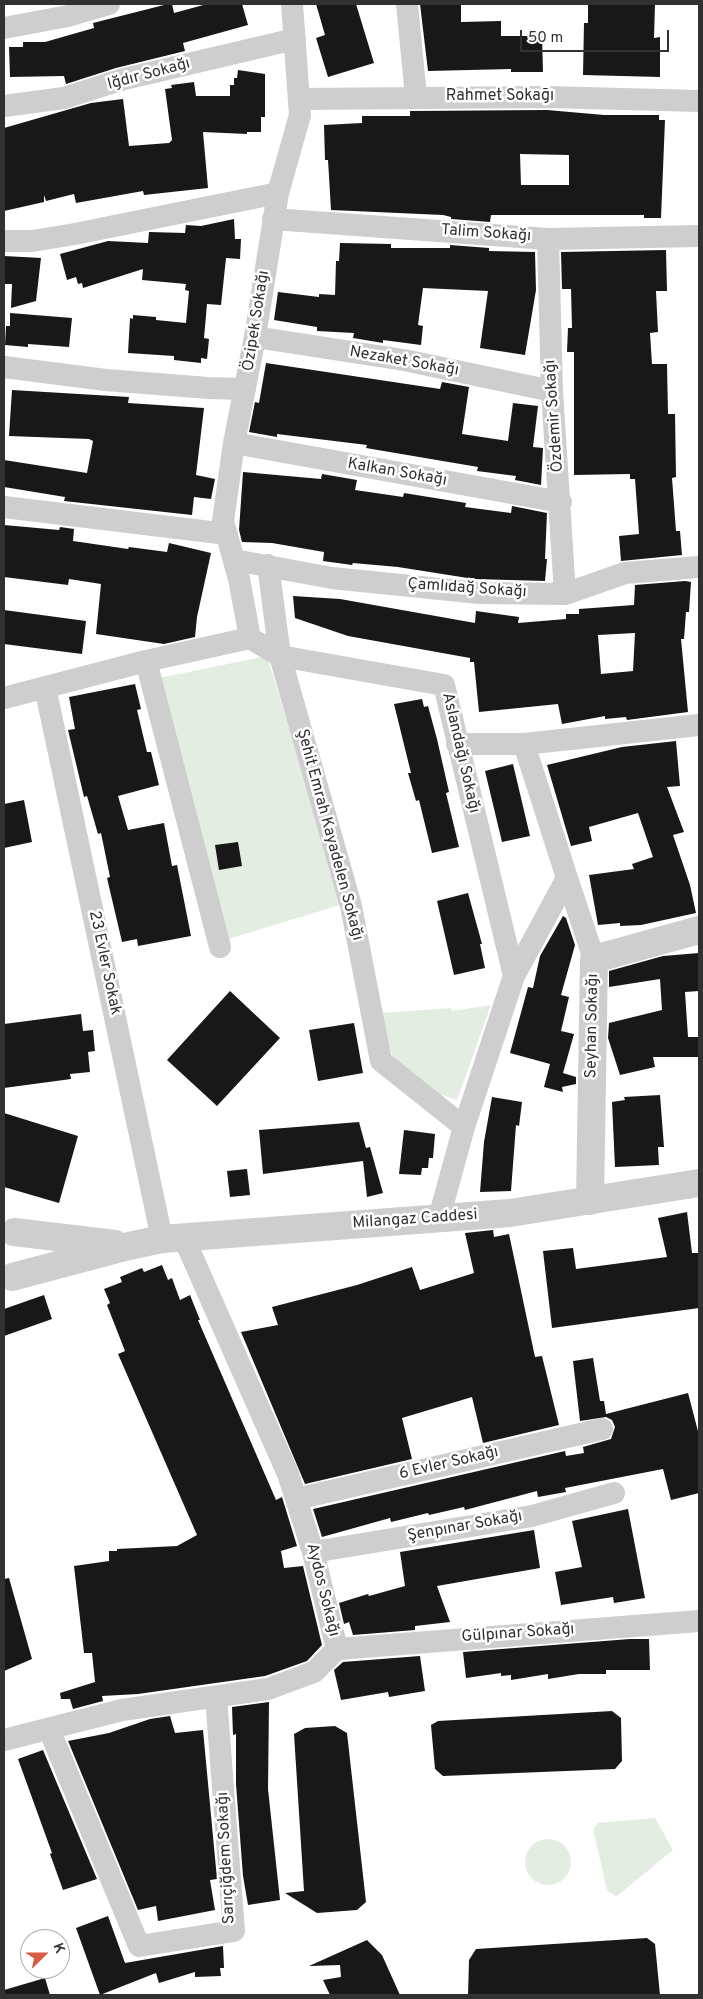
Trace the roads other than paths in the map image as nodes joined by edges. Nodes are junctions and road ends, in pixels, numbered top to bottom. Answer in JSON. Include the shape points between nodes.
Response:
{"nodes":[{"id":1,"x":109,"y":4,"type":"edge"},
{"id":2,"x":292,"y":4,"type":"edge"},
{"id":3,"x":407,"y":4,"type":"edge"},
{"id":4,"x":4,"y":28,"type":"edge"},
{"id":5,"x":295,"y":40,"type":"junction"},
{"id":6,"x":416,"y":97,"type":"junction"},
{"id":7,"x":300,"y":99,"type":"junction"},
{"id":8,"x":699,"y":101,"type":"edge"},
{"id":9,"x":4,"y":106,"type":"edge"},
{"id":10,"x":278,"y":193,"type":"junction"},
{"id":11,"x":273,"y":219,"type":"junction"},
{"id":12,"x":699,"y":236,"type":"edge"},
{"id":13,"x":548,"y":238,"type":"junction"},
{"id":14,"x":4,"y":241,"type":"edge"},
{"id":15,"x":255,"y":337,"type":"junction"},
{"id":16,"x":4,"y":367,"type":"edge"},
{"id":17,"x":245,"y":389,"type":"junction"},
{"id":18,"x":552,"y":391,"type":"junction"},
{"id":19,"x":234,"y":443,"type":"junction"},
{"id":20,"x":560,"y":502,"type":"junction"},
{"id":21,"x":4,"y":507,"type":"edge"},
{"id":22,"x":227,"y":534,"type":"junction"},
{"id":23,"x":234,"y":560,"type":"junction"},
{"id":24,"x":268,"y":564,"type":"junction"},
{"id":25,"x":699,"y":567,"type":"edge"},
{"id":26,"x":565,"y":594,"type":"junction"},
{"id":27,"x":250,"y":638,"type":"junction"},
{"id":28,"x":280,"y":656,"type":"junction"},
{"id":29,"x":146,"y":661,"type":"junction"},
{"id":30,"x":45,"y":686,"type":"junction"},
{"id":31,"x":4,"y":698,"type":"edge"},
{"id":32,"x":699,"y":725,"type":"edge"},
{"id":33,"x":457,"y":744,"type":"junction"},
{"id":34,"x":524,"y":744,"type":"junction"},
{"id":35,"x":567,"y":878,"type":"junction"},
{"id":36,"x":699,"y":930,"type":"edge"},
{"id":37,"x":220,"y":947,"type":"dead end"},
{"id":38,"x":594,"y":960,"type":"junction"},
{"id":39,"x":514,"y":976,"type":"junction"},
{"id":40,"x":464,"y":1127,"type":"junction"},
{"id":41,"x":699,"y":1183,"type":"edge"},
{"id":42,"x":590,"y":1201,"type":"junction"},
{"id":43,"x":439,"y":1218,"type":"junction"},
{"id":44,"x":9,"y":1231,"type":"edge"},
{"id":45,"x":173,"y":1238,"type":"junction"},
{"id":46,"x":129,"y":1246,"type":"junction"},
{"id":47,"x":8,"y":1278,"type":"edge"},
{"id":48,"x":602,"y":1430,"type":"dead end"},
{"id":49,"x":614,"y":1493,"type":"dead end"},
{"id":50,"x":296,"y":1499,"type":"junction"},
{"id":51,"x":314,"y":1552,"type":"junction"},
{"id":52,"x":699,"y":1621,"type":"edge"},
{"id":53,"x":337,"y":1649,"type":"junction"},
{"id":54,"x":216,"y":1697,"type":"junction"},
{"id":55,"x":49,"y":1729,"type":"junction"},
{"id":56,"x":4,"y":1740,"type":"edge"}],
"edges":[{"from":1,"to":4,"type":"street","via":[[68,16]]},
{"from":2,"to":5,"type":"street","name":"Özipek Sokağı"},
{"from":3,"to":6,"type":"street"},
{"from":5,"to":7,"type":"street","name":"Özipek Sokağı"},
{"from":5,"to":9,"type":"street","name":"Iğdır Sokağı","via":[[120,80],[64,98]]},
{"from":6,"to":7,"type":"street","name":"Rahmet Sokağı"},
{"from":6,"to":8,"type":"street","name":"Rahmet Sokağı"},
{"from":7,"to":10,"type":"street","name":"Özipek Sokağı","via":[[300,115]]},
{"from":10,"to":11,"type":"street","name":"Özipek Sokağı"},
{"from":10,"to":14,"type":"street","via":[[75,234],[32,241]]},
{"from":11,"to":13,"type":"street","name":"Talim Sokağı"},
{"from":11,"to":15,"type":"street","name":"Özipek Sokağı"},
{"from":12,"to":13,"type":"street","name":"Talim Sokağı"},
{"from":13,"to":18,"type":"street","name":"Özdemir Sokağı"},
{"from":15,"to":17,"type":"street","name":"Özipek Sokağı"},
{"from":15,"to":18,"type":"street","name":"Nezaket Sokağı","via":[[404,360]]},
{"from":16,"to":17,"type":"street","via":[[106,380]]},
{"from":17,"to":19,"type":"street","name":"Özipek Sokağı"},
{"from":18,"to":20,"type":"street","name":"Özdemir Sokağı"},
{"from":19,"to":20,"type":"street","name":"Kalkan Sokağı"},
{"from":19,"to":22,"type":"street","name":"Özipek Sokağı","via":[[223,521]]},
{"from":20,"to":26,"type":"street","name":"Özdemir Sokağı"},
{"from":21,"to":22,"type":"street"},
{"from":22,"to":23,"type":"street","name":"Özipek Sokağı"},
{"from":23,"to":24,"type":"street","name":"Çamlıdağ Sokağı"},
{"from":23,"to":27,"type":"street","name":"Özipek Sokağı"},
{"from":24,"to":26,"type":"street","name":"Çamlıdağ Sokağı","via":[[332,578],[469,592]]},
{"from":24,"to":28,"type":"street","name":"Şehit Emrah Kayadelen Sokağı"},
{"from":25,"to":26,"type":"street","name":"Çamlıdağ Sokağı","via":[[625,573]]},
{"from":27,"to":28,"type":"street","name":"Aslandağı Sokağı"},
{"from":27,"to":29,"type":"street"},
{"from":28,"to":33,"type":"street","name":"Aslandağı Sokağı","via":[[444,685]]},
{"from":28,"to":40,"type":"street","name":"Şehit Emrah Kayadelen Sokağı","via":[[351,906],[381,1061]]},
{"from":29,"to":30,"type":"street"},
{"from":29,"to":37,"type":"street"},
{"from":30,"to":31,"type":"street"},
{"from":30,"to":45,"type":"street","name":"23 Evler Sokak"},
{"from":32,"to":34,"type":"street"},
{"from":33,"to":34,"type":"street"},
{"from":33,"to":39,"type":"street","name":"Aslandağı Sokağı"},
{"from":34,"to":35,"type":"street"},
{"from":35,"to":38,"type":"street"},
{"from":35,"to":39,"type":"street"},
{"from":36,"to":38,"type":"street","name":"Seyhan Sokağı"},
{"from":38,"to":42,"type":"street","name":"Seyhan Sokağı"},
{"from":39,"to":40,"type":"street"},
{"from":40,"to":43,"type":"street"},
{"from":41,"to":42,"type":"street","name":"Milangaz Caddesi"},
{"from":42,"to":43,"type":"street","name":"Milangaz Caddesi","via":[[510,1213]]},
{"from":43,"to":45,"type":"street","name":"Milangaz Caddesi"},
{"from":44,"to":46,"type":"street","name":"Milangaz Caddesi"},
{"from":44,"to":47,"type":"street","name":"Milangaz Caddesi","via":[[25,1244],[27,1259],[24,1267]]},
{"from":45,"to":46,"type":"street","name":"Milangaz Caddesi"},
{"from":45,"to":50,"type":"street","name":"Aydos Sokağı","via":[[288,1474]]},
{"from":46,"to":47,"type":"street","name":"Milangaz Caddesi"},
{"from":48,"to":50,"type":"street","name":"6 Evler Sokağı"},
{"from":49,"to":51,"type":"street","name":"Şenpınar Sokağı","via":[[532,1516]]},
{"from":50,"to":51,"type":"street","name":"Aydos Sokağı"},
{"from":51,"to":53,"type":"street","name":"Aydos Sokağı"},
{"from":52,"to":53,"type":"street","name":"Gülpınar Sokağı"},
{"from":53,"to":54,"type":"street","name":"Aydos Sokağı","via":[[314,1672],[268,1689]]},
{"from":54,"to":55,"type":"street","name":"Aydos Sokağı","via":[[122,1710]]},
{"from":54,"to":55,"type":"street","name":"Sarıçiğdem Sokağı","via":[[234,1931],[139,1946]]},
{"from":55,"to":56,"type":"street","name":"Aydos Sokağı"}]}
